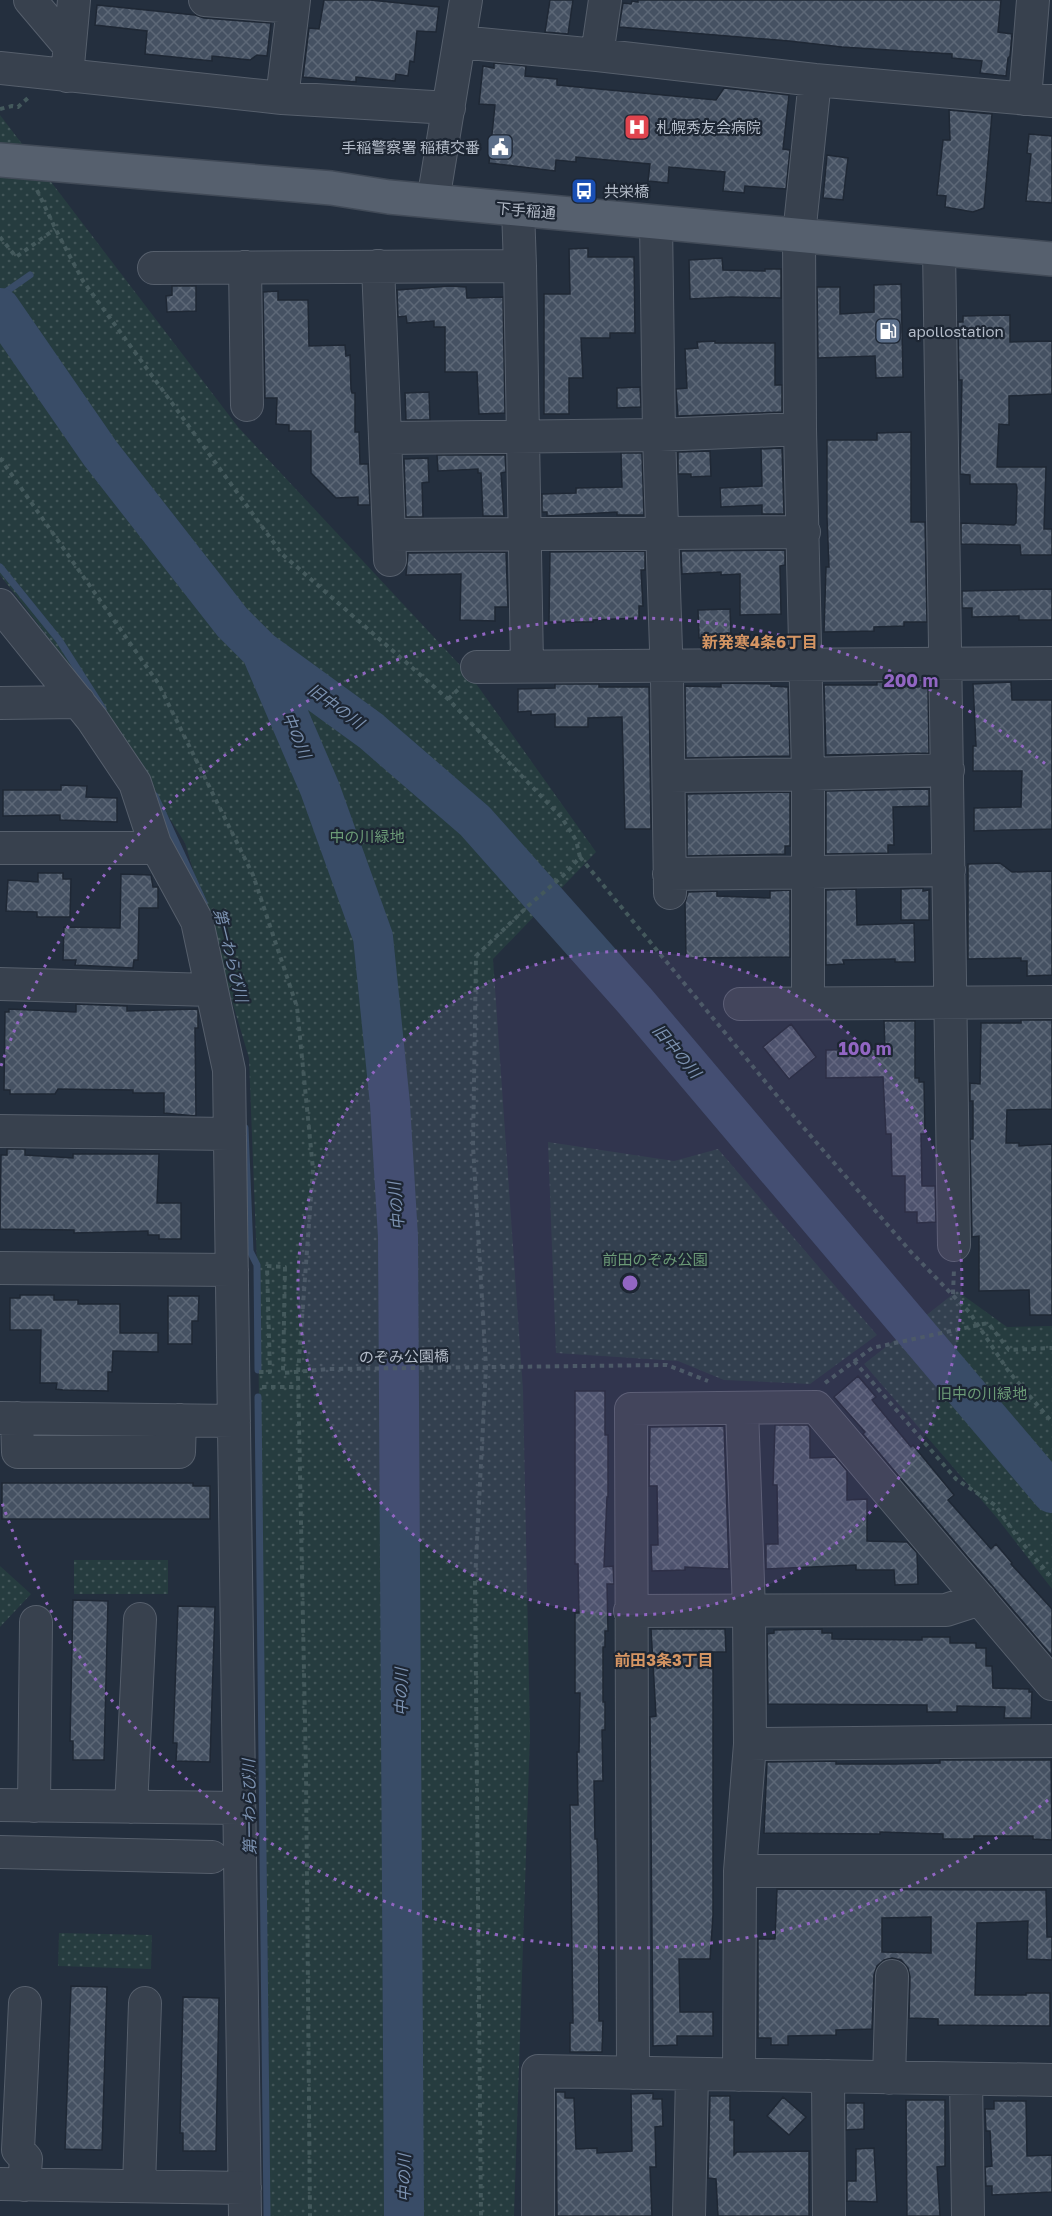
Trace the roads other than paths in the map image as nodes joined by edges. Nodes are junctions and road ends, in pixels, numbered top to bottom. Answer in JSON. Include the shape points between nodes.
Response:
{"nodes":[{"id":1,"x":30,"y":0,"type":"edge"},
{"id":2,"x":74,"y":0,"type":"edge"},
{"id":3,"x":205,"y":0,"type":"edge"},
{"id":4,"x":466,"y":0,"type":"edge"},
{"id":5,"x":605,"y":0,"type":"edge"},
{"id":6,"x":1033,"y":0,"type":"edge"},
{"id":7,"x":293,"y":4,"type":"edge"},
{"id":8,"x":459,"y":42,"type":"junction"},
{"id":9,"x":597,"y":55,"type":"junction"},
{"id":10,"x":68,"y":61,"type":"junction"},
{"id":11,"x":0,"y":68,"type":"edge"},
{"id":12,"x":815,"y":80,"type":"junction"},
{"id":13,"x":282,"y":98,"type":"junction"},
{"id":14,"x":1038,"y":100,"type":"edge"},
{"id":15,"x":448,"y":108,"type":"junction"},
{"id":16,"x":0,"y":160,"type":"edge"},
{"id":17,"x":434,"y":201,"type":"junction"},
{"id":18,"x":518,"y":209,"type":"junction"},
{"id":19,"x":656,"y":222,"type":"junction"},
{"id":20,"x":799,"y":235,"type":"junction"},
{"id":21,"x":939,"y":249,"type":"junction"},
{"id":22,"x":1052,"y":259,"type":"edge"},
{"id":23,"x":378,"y":266,"type":"junction"},
{"id":24,"x":520,"y":266,"type":"junction"},
{"id":25,"x":245,"y":267,"type":"junction"},
{"id":26,"x":154,"y":268,"type":"dead end"},
{"id":27,"x":248,"y":405,"type":"dead end"},
{"id":28,"x":800,"y":429,"type":"junction"},
{"id":29,"x":659,"y":435,"type":"junction"},
{"id":30,"x":523,"y":437,"type":"junction"},
{"id":31,"x":385,"y":438,"type":"junction"},
{"id":32,"x":663,"y":532,"type":"junction"},
{"id":33,"x":804,"y":532,"type":"junction"},
{"id":34,"x":526,"y":534,"type":"junction"},
{"id":35,"x":0,"y":605,"type":"edge"},
{"id":36,"x":1052,"y":663,"type":"edge"},
{"id":37,"x":945,"y":664,"type":"junction"},
{"id":38,"x":527,"y":665,"type":"junction"},
{"id":39,"x":667,"y":665,"type":"junction"},
{"id":40,"x":804,"y":665,"type":"junction"},
{"id":41,"x":477,"y":667,"type":"dead end"},
{"id":42,"x":79,"y":702,"type":"junction"},
{"id":43,"x":0,"y":704,"type":"edge"},
{"id":44,"x":948,"y":770,"type":"junction"},
{"id":45,"x":807,"y":774,"type":"junction"},
{"id":46,"x":669,"y":776,"type":"junction"},
{"id":47,"x":0,"y":848,"type":"edge"},
{"id":48,"x":157,"y":848,"type":"junction"},
{"id":49,"x":949,"y":870,"type":"junction"},
{"id":50,"x":807,"y":873,"type":"junction"},
{"id":51,"x":0,"y":984,"type":"edge"},
{"id":52,"x":211,"y":990,"type":"junction"},
{"id":53,"x":1052,"y":1002,"type":"edge"},
{"id":54,"x":808,"y":1003,"type":"junction"},
{"id":55,"x":950,"y":1003,"type":"junction"},
{"id":56,"x":740,"y":1004,"type":"dead end"},
{"id":57,"x":0,"y":1131,"type":"edge"},
{"id":58,"x":230,"y":1134,"type":"junction"},
{"id":59,"x":954,"y":1245,"type":"dead end"},
{"id":60,"x":0,"y":1268,"type":"edge"},
{"id":61,"x":232,"y":1270,"type":"junction"},
{"id":62,"x":742,"y":1408,"type":"junction"},
{"id":63,"x":9,"y":1418,"type":"edge"},
{"id":64,"x":234,"y":1421,"type":"junction"},
{"id":65,"x":980,"y":1599,"type":"junction"},
{"id":66,"x":630,"y":1611,"type":"junction"},
{"id":67,"x":749,"y":1611,"type":"junction"},
{"id":68,"x":140,"y":1619,"type":"dead end"},
{"id":69,"x":36,"y":1622,"type":"dead end"},
{"id":70,"x":1052,"y":1684,"type":"edge"},
{"id":71,"x":1052,"y":1741,"type":"edge"},
{"id":72,"x":750,"y":1744,"type":"junction"},
{"id":73,"x":0,"y":1805,"type":"edge"},
{"id":74,"x":34,"y":1806,"type":"junction"},
{"id":75,"x":131,"y":1807,"type":"junction"},
{"id":76,"x":239,"y":1808,"type":"junction"},
{"id":77,"x":0,"y":1852,"type":"edge"},
{"id":78,"x":212,"y":1857,"type":"dead end"},
{"id":79,"x":740,"y":1871,"type":"junction"},
{"id":80,"x":1052,"y":1871,"type":"edge"},
{"id":81,"x":892,"y":1976,"type":"dead end"},
{"id":82,"x":25,"y":2003,"type":"dead end"},
{"id":83,"x":145,"y":2003,"type":"dead end"},
{"id":84,"x":633,"y":2073,"type":"junction"},
{"id":85,"x":692,"y":2074,"type":"junction"},
{"id":86,"x":740,"y":2075,"type":"junction"},
{"id":87,"x":828,"y":2076,"type":"junction"},
{"id":88,"x":889,"y":2078,"type":"junction"},
{"id":89,"x":966,"y":2079,"type":"junction"},
{"id":90,"x":1052,"y":2080,"type":"edge"},
{"id":91,"x":12,"y":2185,"type":"edge"},
{"id":92,"x":139,"y":2186,"type":"junction"},
{"id":93,"x":245,"y":2202,"type":"edge"},
{"id":94,"x":538,"y":2216,"type":"edge"},
{"id":95,"x":689,"y":2216,"type":"edge"},
{"id":96,"x":829,"y":2216,"type":"edge"},
{"id":97,"x":968,"y":2216,"type":"edge"}],
"edges":[{"from":1,"to":10,"type":"street"},
{"from":2,"to":10,"type":"street"},
{"from":3,"to":7,"type":"street"},
{"from":4,"to":8,"type":"street"},
{"from":5,"to":9,"type":"street"},
{"from":6,"to":14,"type":"street"},
{"from":7,"to":13,"type":"street"},
{"from":8,"to":9,"type":"street"},
{"from":8,"to":15,"type":"street"},
{"from":9,"to":12,"type":"street"},
{"from":10,"to":11,"type":"street"},
{"from":10,"to":13,"type":"street"},
{"from":12,"to":14,"type":"street"},
{"from":12,"to":20,"type":"street"},
{"from":13,"to":15,"type":"street"},
{"from":15,"to":17,"type":"street"},
{"from":16,"to":17,"type":"main road","name":"下手稲通"},
{"from":17,"to":18,"type":"main road","name":"下手稲通"},
{"from":18,"to":19,"type":"main road","name":"下手稲通"},
{"from":18,"to":24,"type":"street"},
{"from":19,"to":20,"type":"main road","name":"下手稲通"},
{"from":19,"to":29,"type":"street"},
{"from":20,"to":21,"type":"main road","name":"下手稲通"},
{"from":20,"to":28,"type":"street"},
{"from":21,"to":22,"type":"main road","name":"下手稲通"},
{"from":21,"to":37,"type":"street"},
{"from":23,"to":24,"type":"street"},
{"from":23,"to":25,"type":"street"},
{"from":23,"to":31,"type":"street"},
{"from":24,"to":30,"type":"street"},
{"from":25,"to":26,"type":"street"},
{"from":25,"to":27,"type":"street"},
{"from":28,"to":29,"type":"street"},
{"from":28,"to":33,"type":"street"},
{"from":29,"to":30,"type":"street"},
{"from":29,"to":32,"type":"street"},
{"from":30,"to":31,"type":"street"},
{"from":30,"to":34,"type":"street"},
{"from":31,"to":34,"type":"street","via":[[390,547]]},
{"from":32,"to":33,"type":"street"},
{"from":32,"to":34,"type":"street"},
{"from":32,"to":39,"type":"street"},
{"from":33,"to":40,"type":"street"},
{"from":34,"to":38,"type":"street"},
{"from":35,"to":42,"type":"street"},
{"from":36,"to":37,"type":"street"},
{"from":37,"to":40,"type":"street"},
{"from":37,"to":44,"type":"street"},
{"from":38,"to":39,"type":"street"},
{"from":38,"to":41,"type":"street"},
{"from":39,"to":40,"type":"street"},
{"from":39,"to":46,"type":"street"},
{"from":40,"to":45,"type":"street"},
{"from":42,"to":43,"type":"street"},
{"from":42,"to":48,"type":"street","via":[[135,783]]},
{"from":44,"to":45,"type":"street"},
{"from":44,"to":49,"type":"street"},
{"from":45,"to":46,"type":"street"},
{"from":45,"to":50,"type":"street"},
{"from":46,"to":50,"type":"street","via":[[670,883]]},
{"from":47,"to":48,"type":"street"},
{"from":48,"to":52,"type":"street","via":[[197,921]]},
{"from":49,"to":50,"type":"street"},
{"from":49,"to":55,"type":"street"},
{"from":50,"to":54,"type":"street"},
{"from":51,"to":52,"type":"street"},
{"from":52,"to":58,"type":"street","via":[[229,1070]]},
{"from":53,"to":55,"type":"street"},
{"from":54,"to":55,"type":"street"},
{"from":54,"to":56,"type":"street"},
{"from":55,"to":59,"type":"street"},
{"from":57,"to":58,"type":"street"},
{"from":58,"to":61,"type":"street"},
{"from":60,"to":61,"type":"street"},
{"from":61,"to":64,"type":"street"},
{"from":62,"to":65,"type":"street","via":[[816,1407]]},
{"from":62,"to":66,"type":"street","via":[[631,1409]]},
{"from":62,"to":67,"type":"street"},
{"from":63,"to":64,"type":"street"},
{"from":64,"to":76,"type":"street"},
{"from":65,"to":67,"type":"street","via":[[946,1610]]},
{"from":65,"to":70,"type":"street"},
{"from":66,"to":67,"type":"street"},
{"from":66,"to":84,"type":"street"},
{"from":67,"to":72,"type":"street"},
{"from":68,"to":75,"type":"street"},
{"from":69,"to":74,"type":"street"},
{"from":71,"to":72,"type":"street"},
{"from":72,"to":79,"type":"street"},
{"from":73,"to":74,"type":"street"},
{"from":74,"to":75,"type":"street"},
{"from":75,"to":76,"type":"street"},
{"from":76,"to":93,"type":"street"},
{"from":77,"to":78,"type":"street"},
{"from":79,"to":80,"type":"street"},
{"from":79,"to":86,"type":"street"},
{"from":81,"to":88,"type":"street"},
{"from":82,"to":91,"type":"street","via":[[18,2150],[26,2159]]},
{"from":83,"to":92,"type":"street"},
{"from":84,"to":85,"type":"street"},
{"from":84,"to":94,"type":"street","via":[[538,2072]]},
{"from":85,"to":86,"type":"street"},
{"from":85,"to":95,"type":"street"},
{"from":86,"to":87,"type":"street"},
{"from":87,"to":88,"type":"street"},
{"from":87,"to":96,"type":"street"},
{"from":88,"to":89,"type":"street"},
{"from":89,"to":90,"type":"street"},
{"from":89,"to":97,"type":"street"},
{"from":91,"to":92,"type":"street"},
{"from":92,"to":93,"type":"street"}]}
